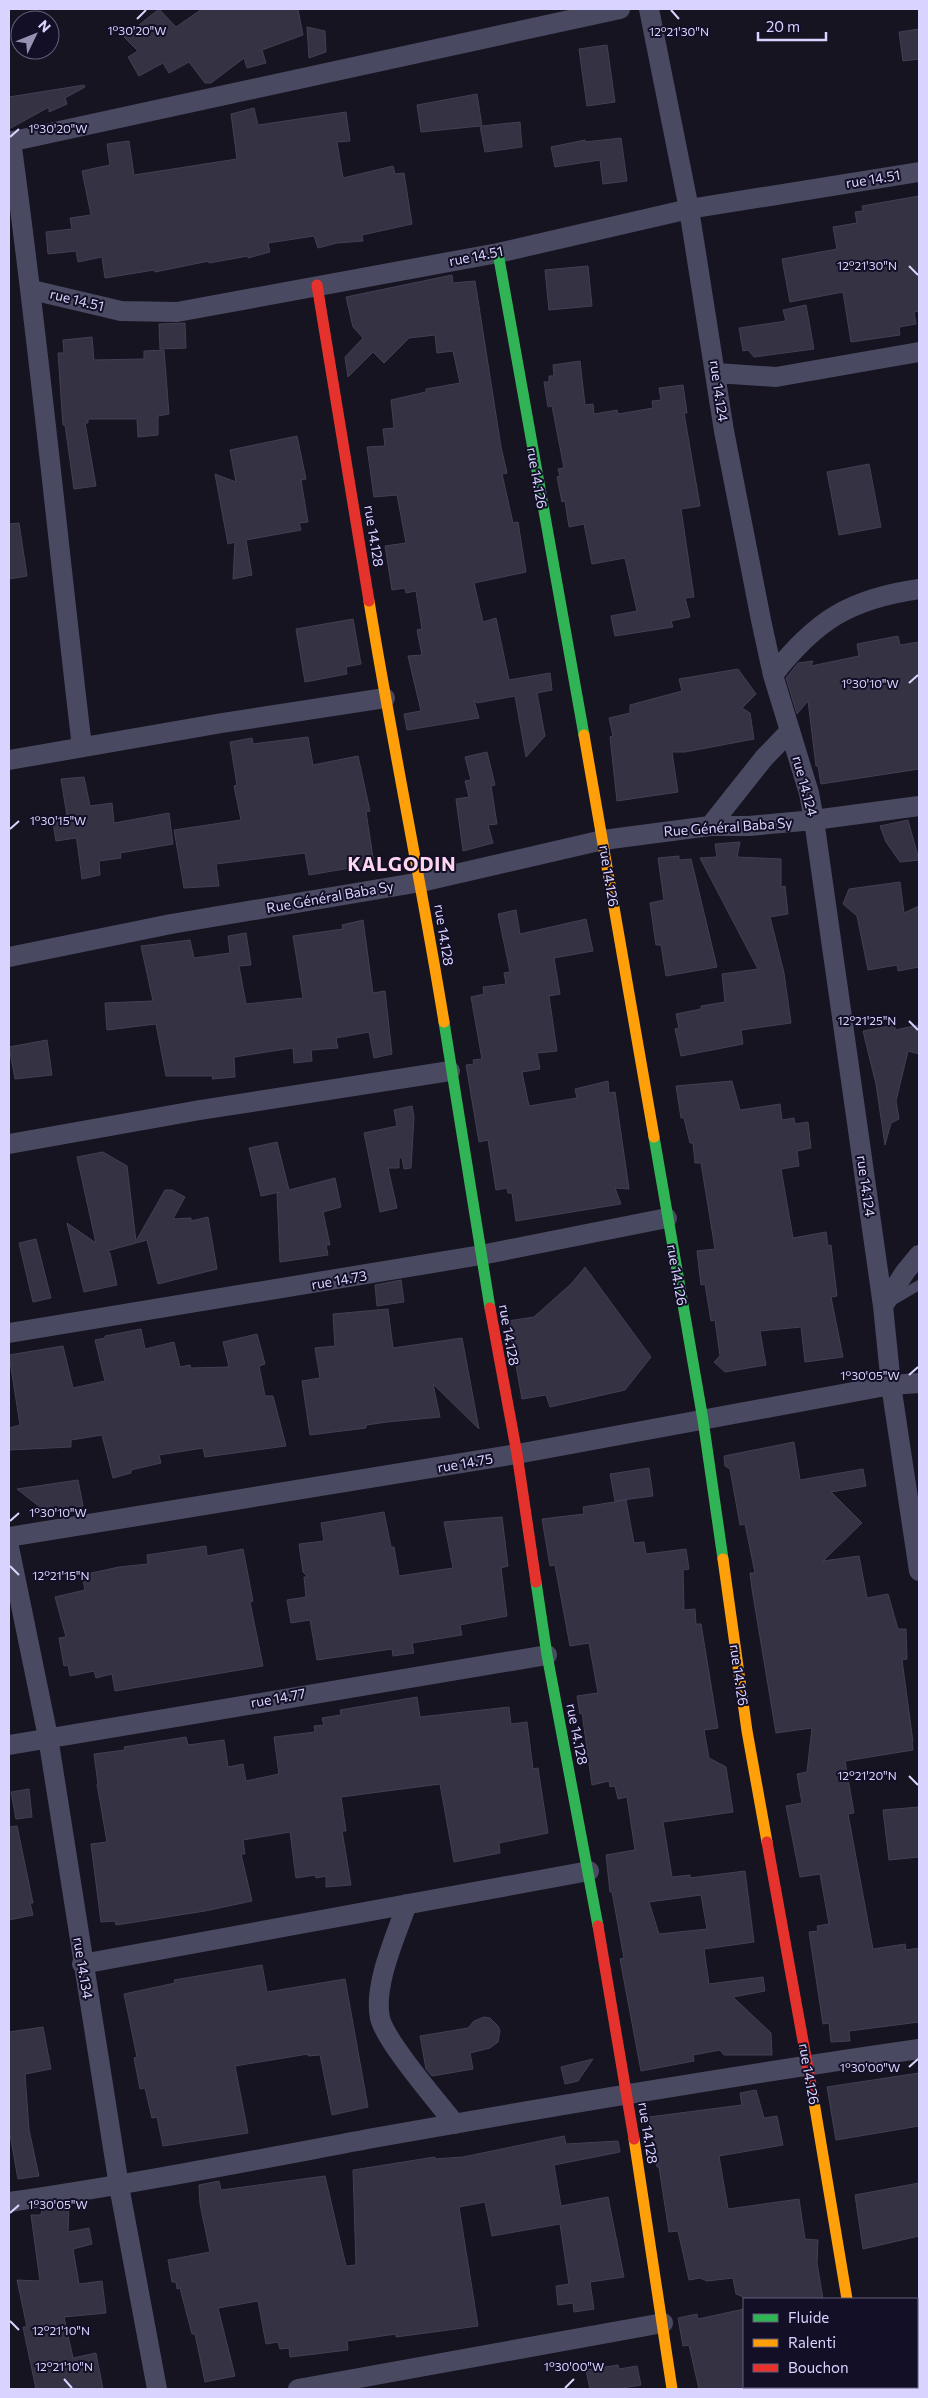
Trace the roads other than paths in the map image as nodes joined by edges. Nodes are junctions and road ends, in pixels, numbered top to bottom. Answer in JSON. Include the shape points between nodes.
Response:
{"nodes":[{"id":1,"x":620,"y":9,"type":"edge"},
{"id":2,"x":649,"y":9,"type":"edge"},
{"id":3,"x":10,"y":141,"type":"edge"},
{"id":4,"x":919,"y":172,"type":"edge"},
{"id":5,"x":689,"y":209,"type":"junction"},
{"id":6,"x":498,"y":253,"type":"junction"},
{"id":7,"x":317,"y":285,"type":"junction"},
{"id":8,"x":32,"y":290,"type":"junction"},
{"id":9,"x":919,"y":352,"type":"edge"},
{"id":10,"x":716,"y":373,"type":"junction"},
{"id":11,"x":919,"y":589,"type":"edge"},
{"id":12,"x":774,"y":675,"type":"junction"},
{"id":13,"x":385,"y":698,"type":"junction"},
{"id":14,"x":789,"y":732,"type":"junction"},
{"id":15,"x":82,"y":747,"type":"junction"},
{"id":16,"x":9,"y":760,"type":"edge"},
{"id":17,"x":919,"y":806,"type":"edge"},
{"id":18,"x":814,"y":820,"type":"junction"},
{"id":19,"x":710,"y":826,"type":"junction"},
{"id":20,"x":603,"y":840,"type":"junction"},
{"id":21,"x":421,"y":882,"type":"junction"},
{"id":22,"x":9,"y":957,"type":"edge"},
{"id":23,"x":450,"y":1071,"type":"junction"},
{"id":24,"x":9,"y":1144,"type":"edge"},
{"id":25,"x":667,"y":1218,"type":"junction"},
{"id":26,"x":481,"y":1255,"type":"junction"},
{"id":27,"x":919,"y":1255,"type":"edge"},
{"id":28,"x":919,"y":1285,"type":"edge"},
{"id":29,"x":883,"y":1306,"type":"junction"},
{"id":30,"x":9,"y":1333,"type":"edge"},
{"id":31,"x":919,"y":1383,"type":"edge"},
{"id":32,"x":891,"y":1385,"type":"junction"},
{"id":33,"x":703,"y":1420,"type":"junction"},
{"id":34,"x":518,"y":1454,"type":"junction"},
{"id":35,"x":9,"y":1536,"type":"edge"},
{"id":36,"x":9,"y":1547,"type":"edge"},
{"id":37,"x":919,"y":1571,"type":"edge"},
{"id":38,"x":547,"y":1655,"type":"junction"},
{"id":39,"x":48,"y":1737,"type":"junction"},
{"id":40,"x":9,"y":1745,"type":"edge"},
{"id":41,"x":589,"y":1871,"type":"junction"},
{"id":42,"x":407,"y":1904,"type":"junction"},
{"id":43,"x":82,"y":1964,"type":"junction"},
{"id":44,"x":919,"y":2050,"type":"edge"},
{"id":45,"x":808,"y":2065,"type":"junction"},
{"id":46,"x":627,"y":2096,"type":"junction"},
{"id":47,"x":454,"y":2124,"type":"junction"},
{"id":48,"x":119,"y":2186,"type":"junction"},
{"id":49,"x":9,"y":2202,"type":"edge"},
{"id":50,"x":848,"y":2298,"type":"edge"},
{"id":51,"x":663,"y":2323,"type":"junction"},
{"id":52,"x":157,"y":2389,"type":"edge"},
{"id":53,"x":298,"y":2389,"type":"edge"},
{"id":54,"x":672,"y":2389,"type":"edge"}],
"edges":[{"from":1,"to":3,"type":"street"},
{"from":2,"to":5,"type":"street","name":"rue 14.124"},
{"from":3,"to":8,"type":"street"},
{"from":4,"to":5,"type":"street","name":"rue 14.51"},
{"from":5,"to":6,"type":"street","name":"rue 14.51"},
{"from":5,"to":10,"type":"street","name":"rue 14.124"},
{"from":6,"to":7,"type":"street","name":"rue 14.51"},
{"from":6,"to":20,"type":"street","name":"rue 14.126"},
{"from":7,"to":8,"type":"street","name":"rue 14.51","via":[[177,312],[150,313],[121,311]]},
{"from":7,"to":13,"type":"street","name":"rue 14.128"},
{"from":8,"to":15,"type":"street"},
{"from":9,"to":10,"type":"street","via":[[776,377]]},
{"from":10,"to":12,"type":"street","name":"rue 14.124","via":[[726,441]]},
{"from":11,"to":12,"type":"street","via":[[892,593],[835,614],[794,648]]},
{"from":12,"to":14,"type":"street","name":"rue 14.124"},
{"from":13,"to":15,"type":"street"},
{"from":13,"to":21,"type":"street","name":"rue 14.128"},
{"from":14,"to":18,"type":"street","name":"rue 14.124"},
{"from":14,"to":19,"type":"street"},
{"from":15,"to":16,"type":"street"},
{"from":17,"to":18,"type":"street","name":"Rue Général Baba Sy"},
{"from":18,"to":19,"type":"street","name":"Rue Général Baba Sy"},
{"from":18,"to":29,"type":"street","name":"rue 14.124"},
{"from":19,"to":20,"type":"street","name":"Rue Général Baba Sy"},
{"from":20,"to":21,"type":"street","name":"Rue Général Baba Sy"},
{"from":20,"to":25,"type":"street","name":"rue 14.126"},
{"from":21,"to":22,"type":"street","name":"Rue Général Baba Sy","via":[[171,924]]},
{"from":21,"to":23,"type":"street","name":"rue 14.128"},
{"from":23,"to":24,"type":"street"},
{"from":23,"to":26,"type":"street","name":"rue 14.128"},
{"from":25,"to":26,"type":"street","name":"rue 14.73"},
{"from":25,"to":33,"type":"street","name":"rue 14.126"},
{"from":26,"to":30,"type":"street","name":"rue 14.73"},
{"from":26,"to":34,"type":"street","name":"rue 14.128"},
{"from":27,"to":29,"type":"street"},
{"from":28,"to":29,"type":"lane"},
{"from":29,"to":32,"type":"street","name":"rue 14.124"},
{"from":31,"to":32,"type":"street","name":"rue 14.75"},
{"from":32,"to":33,"type":"street","name":"rue 14.75"},
{"from":32,"to":37,"type":"street","name":"rue 14.124"},
{"from":33,"to":34,"type":"street","name":"rue 14.75"},
{"from":33,"to":45,"type":"street","name":"rue 14.126","via":[[747,1731]]},
{"from":34,"to":35,"type":"street","name":"rue 14.75"},
{"from":34,"to":38,"type":"street","name":"rue 14.128"},
{"from":36,"to":39,"type":"street","name":"rue 14.134"},
{"from":38,"to":39,"type":"street","name":"rue 14.77"},
{"from":38,"to":41,"type":"street","name":"rue 14.128"},
{"from":39,"to":40,"type":"street","name":"rue 14.77"},
{"from":39,"to":43,"type":"street","name":"rue 14.134"},
{"from":41,"to":42,"type":"street"},
{"from":41,"to":46,"type":"street","name":"rue 14.128"},
{"from":42,"to":43,"type":"street"},
{"from":42,"to":47,"type":"street","via":[[384,1972],[380,2020]]},
{"from":43,"to":48,"type":"street","name":"rue 14.134"},
{"from":44,"to":45,"type":"street"},
{"from":45,"to":46,"type":"street"},
{"from":45,"to":50,"type":"street","name":"rue 14.126"},
{"from":46,"to":47,"type":"street"},
{"from":46,"to":51,"type":"street","name":"rue 14.128"},
{"from":47,"to":48,"type":"street"},
{"from":48,"to":49,"type":"street"},
{"from":48,"to":52,"type":"street","name":"rue 14.134"},
{"from":51,"to":53,"type":"street"},
{"from":51,"to":54,"type":"street","name":"rue 14.128"}]}
